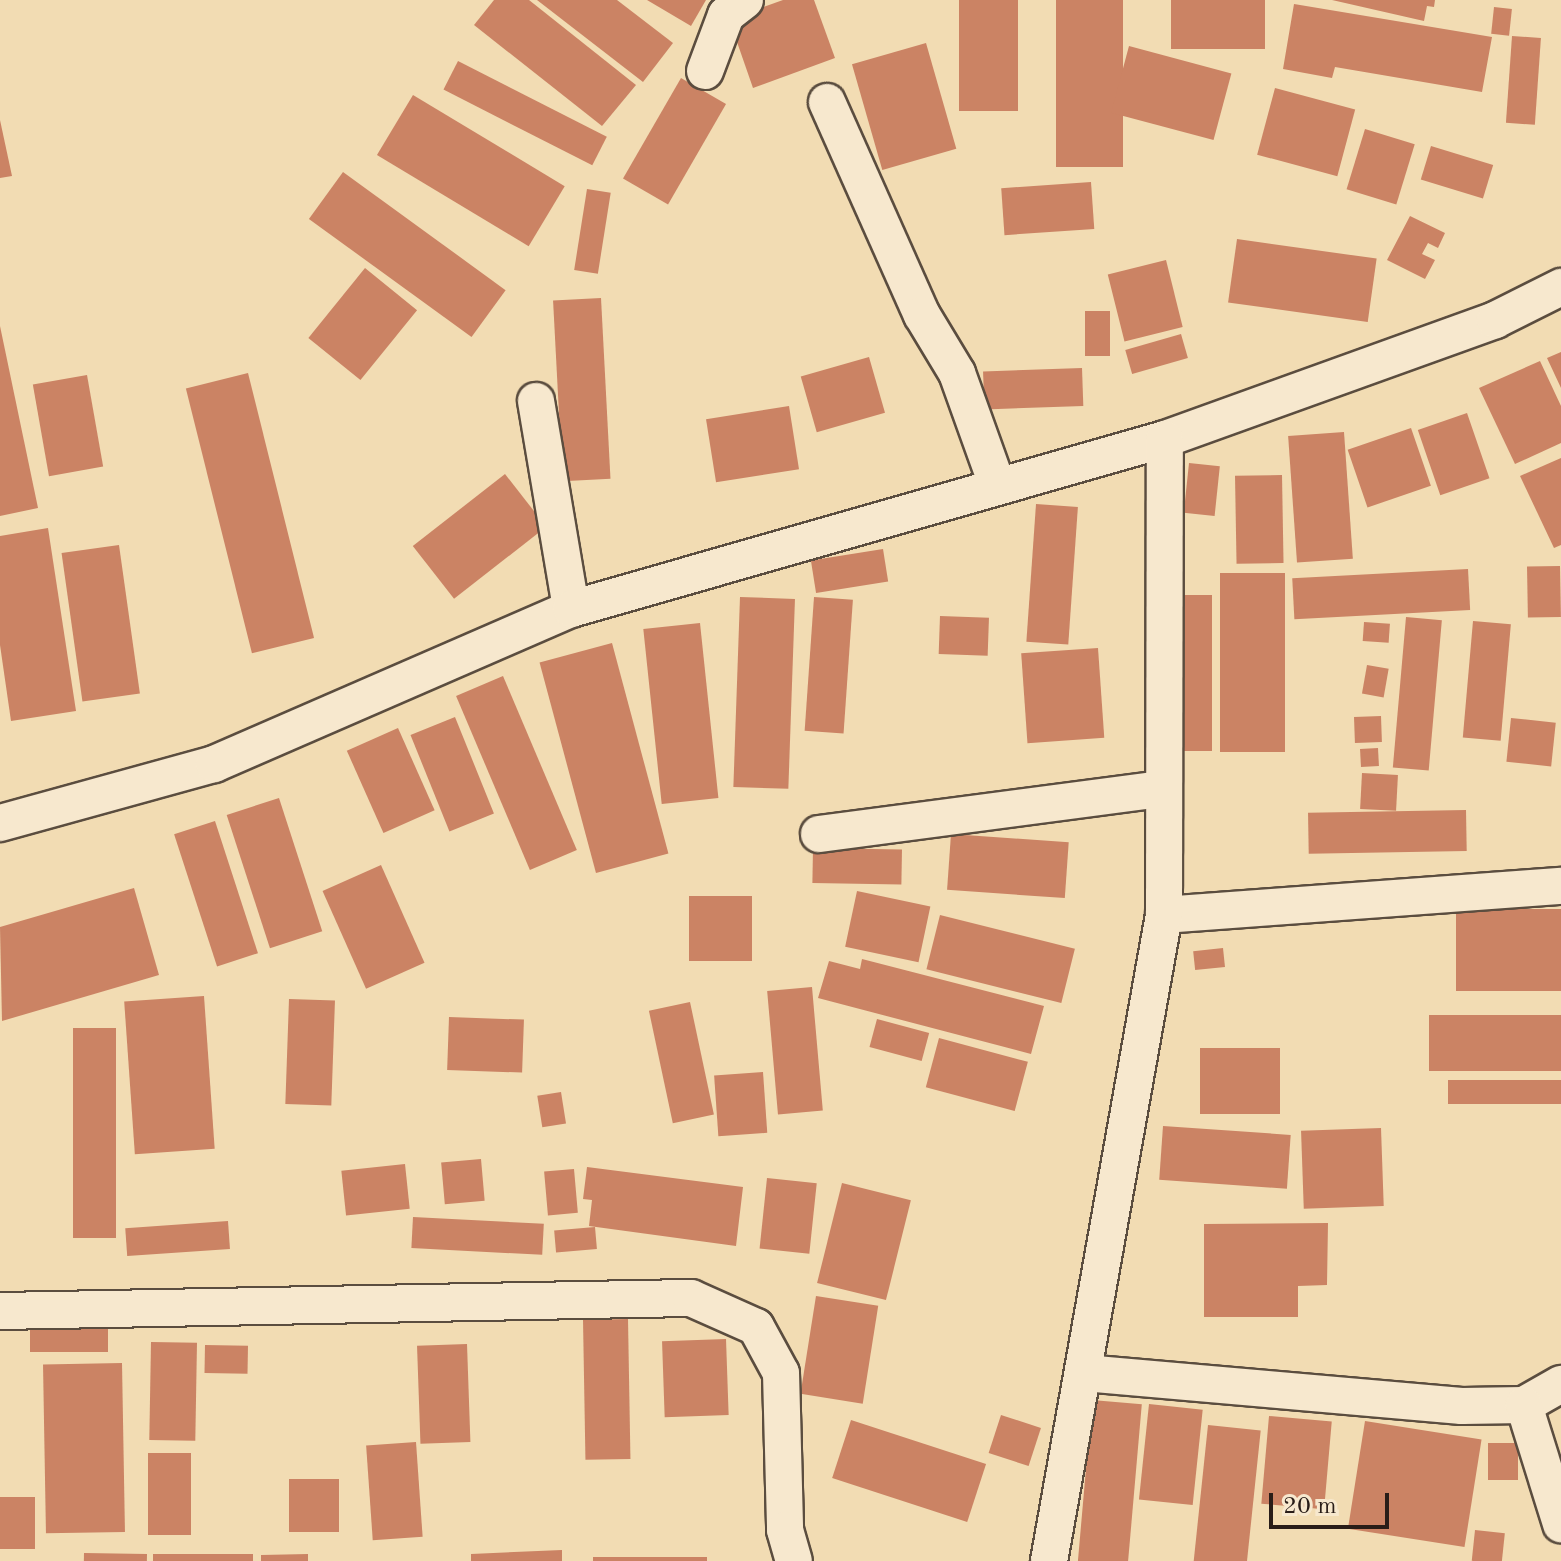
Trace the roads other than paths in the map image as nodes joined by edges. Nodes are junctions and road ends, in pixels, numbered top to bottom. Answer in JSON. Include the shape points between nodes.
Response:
{"nodes":[{"id":1,"x":745,"y":0,"type":"edge"},
{"id":2,"x":705,"y":71,"type":"dead end"},
{"id":3,"x":827,"y":102,"type":"dead end"},
{"id":4,"x":1561,"y":287,"type":"edge"},
{"id":5,"x":536,"y":401,"type":"dead end"},
{"id":6,"x":1165,"y":439,"type":"junction"},
{"id":7,"x":997,"y":485,"type":"junction"},
{"id":8,"x":571,"y":609,"type":"junction"},
{"id":9,"x":1162,"y":789,"type":"junction"},
{"id":10,"x":0,"y":823,"type":"edge"},
{"id":11,"x":819,"y":834,"type":"dead end"},
{"id":12,"x":1561,"y":886,"type":"edge"},
{"id":13,"x":1164,"y":915,"type":"junction"},
{"id":14,"x":0,"y":1311,"type":"edge"},
{"id":15,"x":1084,"y":1373,"type":"junction"},
{"id":16,"x":1561,"y":1384,"type":"edge"},
{"id":17,"x":1524,"y":1405,"type":"junction"},
{"id":18,"x":1561,"y":1524,"type":"edge"},
{"id":19,"x":794,"y":1561,"type":"edge"},
{"id":20,"x":1049,"y":1561,"type":"edge"}],
"edges":[{"from":1,"to":2,"type":"street","via":[[726,15]]},
{"from":3,"to":7,"type":"street","via":[[922,315],[957,373]]},
{"from":4,"to":6,"type":"street","via":[[1495,320]]},
{"from":5,"to":8,"type":"street"},
{"from":6,"to":7,"type":"street"},
{"from":6,"to":9,"type":"street"},
{"from":7,"to":8,"type":"street"},
{"from":8,"to":10,"type":"street","via":[[214,764]]},
{"from":9,"to":11,"type":"street"},
{"from":9,"to":13,"type":"street"},
{"from":12,"to":13,"type":"street"},
{"from":13,"to":15,"type":"street"},
{"from":14,"to":19,"type":"street","via":[[691,1298],[756,1327],[781,1373],[785,1530]]},
{"from":15,"to":17,"type":"street","via":[[1462,1406]]},
{"from":15,"to":20,"type":"street"},
{"from":16,"to":17,"type":"street"},
{"from":17,"to":18,"type":"street"}]}
